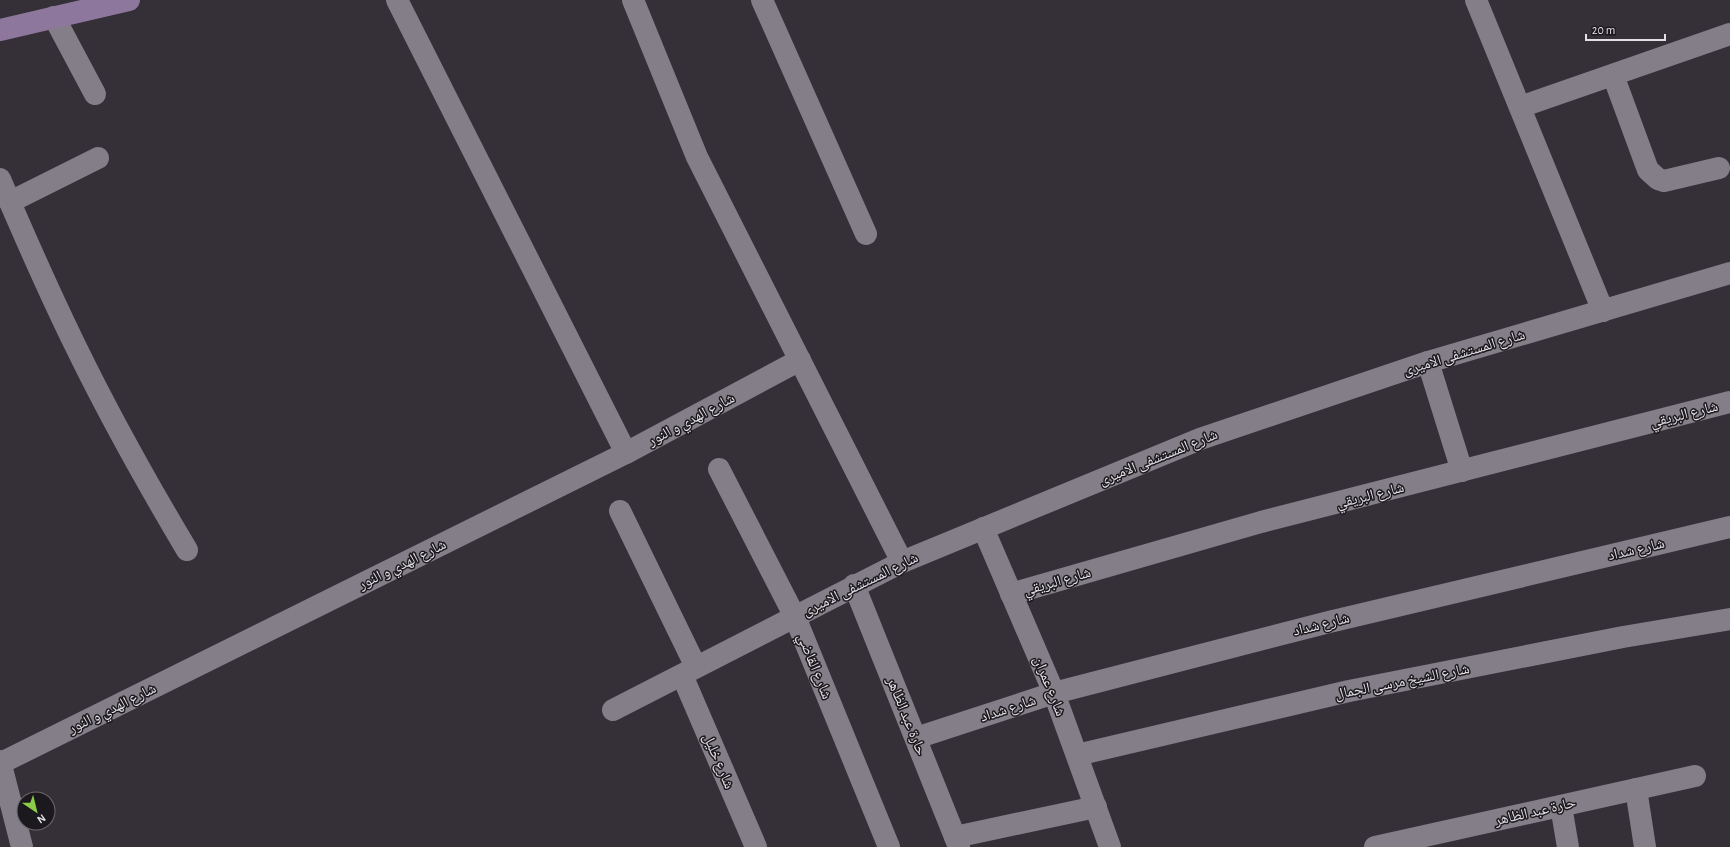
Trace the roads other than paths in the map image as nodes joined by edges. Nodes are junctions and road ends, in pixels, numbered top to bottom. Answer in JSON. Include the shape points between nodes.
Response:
{"nodes":[{"id":1,"x":129,"y":0,"type":"edge"},
{"id":2,"x":397,"y":0,"type":"edge"},
{"id":3,"x":633,"y":0,"type":"edge"},
{"id":4,"x":762,"y":0,"type":"edge"},
{"id":5,"x":1476,"y":0,"type":"edge"},
{"id":6,"x":54,"y":17,"type":"junction"},
{"id":7,"x":0,"y":30,"type":"edge"},
{"id":8,"x":1730,"y":34,"type":"edge"},
{"id":9,"x":1612,"y":75,"type":"junction"},
{"id":10,"x":95,"y":94,"type":"dead end"},
{"id":11,"x":1520,"y":107,"type":"junction"},
{"id":12,"x":98,"y":158,"type":"dead end"},
{"id":13,"x":1719,"y":168,"type":"dead end"},
{"id":14,"x":0,"y":179,"type":"edge"},
{"id":15,"x":10,"y":202,"type":"junction"},
{"id":16,"x":866,"y":234,"type":"dead end"},
{"id":17,"x":1730,"y":273,"type":"edge"},
{"id":18,"x":1603,"y":311,"type":"junction"},
{"id":19,"x":800,"y":360,"type":"junction"},
{"id":20,"x":1428,"y":362,"type":"junction"},
{"id":21,"x":1730,"y":402,"type":"edge"},
{"id":22,"x":626,"y":453,"type":"junction"},
{"id":23,"x":719,"y":469,"type":"dead end"},
{"id":24,"x":1462,"y":471,"type":"junction"},
{"id":25,"x":620,"y":511,"type":"dead end"},
{"id":26,"x":1730,"y":527,"type":"edge"},
{"id":27,"x":983,"y":528,"type":"junction"},
{"id":28,"x":187,"y":550,"type":"dead end"},
{"id":29,"x":902,"y":562,"type":"junction"},
{"id":30,"x":854,"y":585,"type":"junction"},
{"id":31,"x":1011,"y":594,"type":"junction"},
{"id":32,"x":795,"y":617,"type":"junction"},
{"id":33,"x":1730,"y":619,"type":"edge"},
{"id":34,"x":689,"y":671,"type":"junction"},
{"id":35,"x":1054,"y":693,"type":"junction"},
{"id":36,"x":613,"y":710,"type":"dead end"},
{"id":37,"x":916,"y":738,"type":"junction"},
{"id":38,"x":1077,"y":755,"type":"junction"},
{"id":39,"x":1,"y":762,"type":"edge"},
{"id":40,"x":1695,"y":776,"type":"dead end"},
{"id":41,"x":1636,"y":789,"type":"junction"},
{"id":42,"x":1561,"y":806,"type":"junction"},
{"id":43,"x":1096,"y":808,"type":"junction"},
{"id":44,"x":957,"y":842,"type":"edge"},
{"id":45,"x":22,"y":847,"type":"edge"},
{"id":46,"x":756,"y":847,"type":"edge"},
{"id":47,"x":889,"y":847,"type":"edge"},
{"id":48,"x":1110,"y":847,"type":"edge"},
{"id":49,"x":1375,"y":847,"type":"edge"},
{"id":50,"x":1568,"y":847,"type":"edge"},
{"id":51,"x":1645,"y":847,"type":"edge"}],
"edges":[{"from":1,"to":6,"type":"main road"},
{"from":2,"to":22,"type":"street"},
{"from":3,"to":19,"type":"street","via":[[697,156]]},
{"from":4,"to":16,"type":"street"},
{"from":5,"to":11,"type":"street"},
{"from":6,"to":7,"type":"main road"},
{"from":6,"to":10,"type":"street"},
{"from":8,"to":9,"type":"street"},
{"from":9,"to":11,"type":"street"},
{"from":9,"to":13,"type":"street","via":[[1648,170],[1658,179],[1669,181]]},
{"from":11,"to":18,"type":"street"},
{"from":12,"to":15,"type":"street"},
{"from":14,"to":15,"type":"street"},
{"from":15,"to":28,"type":"street","via":[[44,281],[110,414]]},
{"from":17,"to":18,"type":"street","name":"شارع المستشفى الاميرى"},
{"from":18,"to":20,"type":"street","name":"شارع المستشفى الاميرى"},
{"from":19,"to":22,"type":"street","name":"شارع الهدي و النور"},
{"from":19,"to":29,"type":"street"},
{"from":20,"to":24,"type":"street"},
{"from":20,"to":27,"type":"street","name":"شارع المستشفى الاميرى","via":[[1200,439]]},
{"from":21,"to":24,"type":"street","name":"شارع البريقي"},
{"from":22,"to":39,"type":"street","name":"شارع الهدي و النور"},
{"from":23,"to":32,"type":"street","name":"شارع القاضي"},
{"from":24,"to":31,"type":"street","name":"شارع البريقي","via":[[1261,522]]},
{"from":25,"to":34,"type":"street","name":"شارع خليل"},
{"from":26,"to":35,"type":"street","name":"شارع شداد","via":[[1329,622]]},
{"from":27,"to":29,"type":"street","name":"شارع المستشفى الاميرى"},
{"from":27,"to":31,"type":"street","name":"شارع عمران"},
{"from":29,"to":30,"type":"street","name":"شارع المستشفى الاميرى"},
{"from":30,"to":32,"type":"street","name":"شارع المستشفى الاميرى"},
{"from":30,"to":37,"type":"street","name":"حارة عبد الظاهر"},
{"from":31,"to":35,"type":"street","name":"شارع عمران"},
{"from":32,"to":34,"type":"street","name":"شارع المستشفى الاميرى"},
{"from":32,"to":47,"type":"street","name":"شارع القاضي"},
{"from":33,"to":38,"type":"street","name":"شارع الشيخ مرسى الجمال","via":[[1623,637],[1349,691]]},
{"from":34,"to":36,"type":"street","name":"شارع المستشفى الاميرى"},
{"from":34,"to":46,"type":"street","name":"شارع خليل"},
{"from":35,"to":37,"type":"street","name":"شارع شداد"},
{"from":35,"to":38,"type":"street","name":"شارع عمران"},
{"from":37,"to":44,"type":"street","name":"حارة عبد الظاهر"},
{"from":38,"to":43,"type":"street","name":"شارع عمران"},
{"from":39,"to":45,"type":"street"},
{"from":40,"to":41,"type":"street","name":"حارة عبد الظاهر"},
{"from":41,"to":42,"type":"street","name":"حارة عبد الظاهر"},
{"from":41,"to":51,"type":"street"},
{"from":42,"to":49,"type":"street","name":"حارة عبد الظاهر"},
{"from":42,"to":50,"type":"street"},
{"from":43,"to":44,"type":"street"},
{"from":43,"to":48,"type":"street","name":"شارع عمران"}]}
